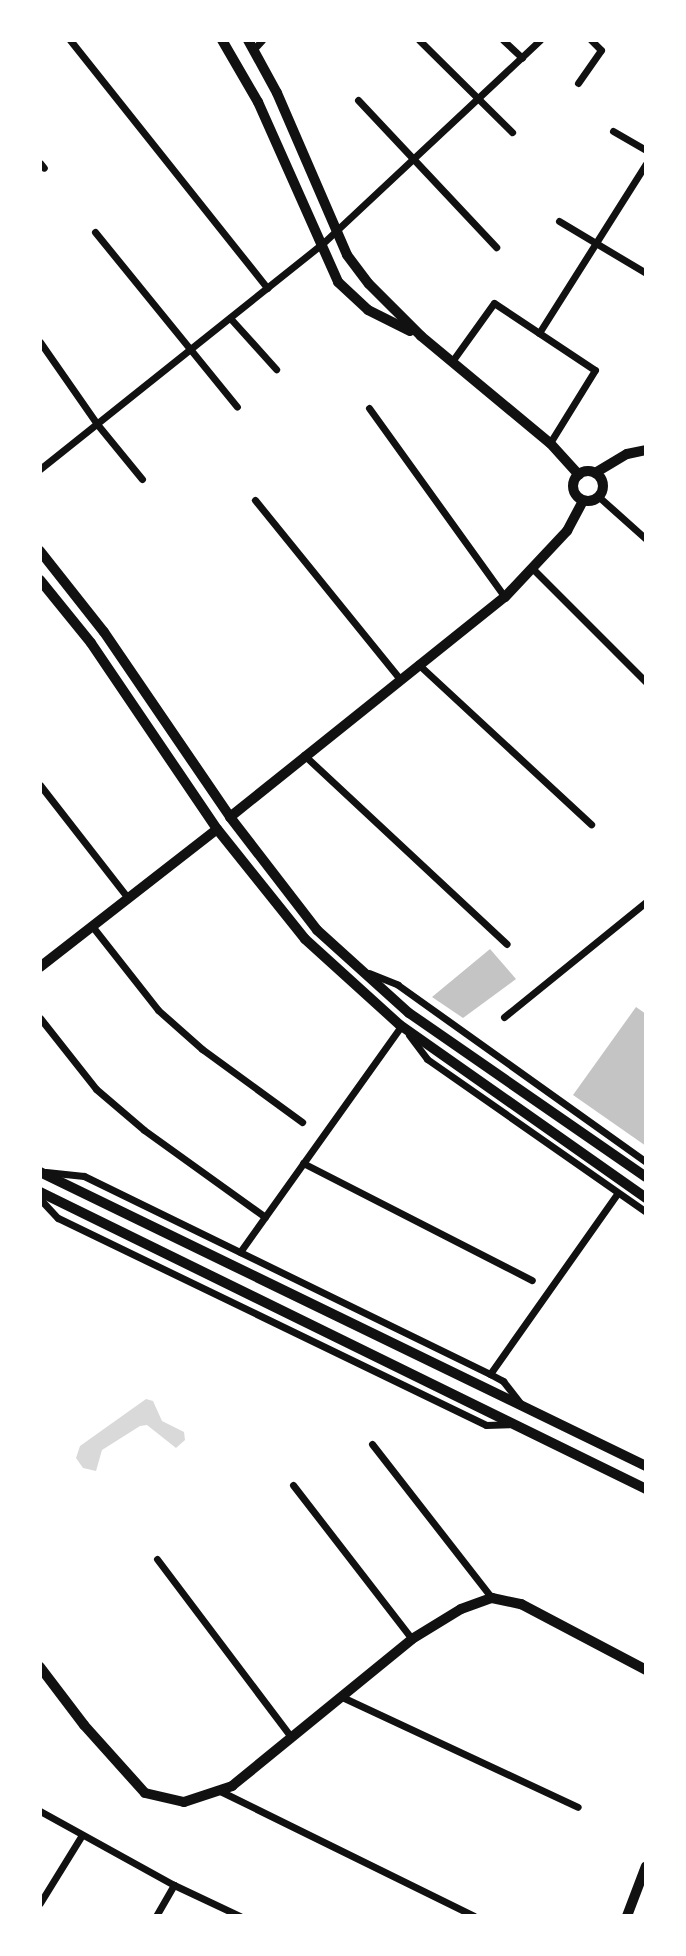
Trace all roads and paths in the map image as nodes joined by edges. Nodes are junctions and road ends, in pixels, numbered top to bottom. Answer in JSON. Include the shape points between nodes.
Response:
{"nodes":[{"id":1,"x":70,"y":40,"type":"edge"},
{"id":2,"x":222,"y":40,"type":"edge"},
{"id":3,"x":262,"y":40,"type":"edge"},
{"id":4,"x":419,"y":40,"type":"edge"},
{"id":5,"x":503,"y":40,"type":"edge"},
{"id":6,"x":540,"y":40,"type":"edge"},
{"id":7,"x":591,"y":40,"type":"edge"},
{"id":8,"x":251,"y":45,"type":"edge"},
{"id":9,"x":522,"y":58,"type":"junction"},
{"id":10,"x":578,"y":83,"type":"dead end"},
{"id":11,"x":479,"y":99,"type":"junction"},
{"id":12,"x":358,"y":100,"type":"dead end"},
{"id":13,"x":613,"y":131,"type":"dead end"},
{"id":14,"x":512,"y":132,"type":"dead end"},
{"id":15,"x":646,"y":150,"type":"edge"},
{"id":16,"x":414,"y":160,"type":"junction"},
{"id":17,"x":646,"y":164,"type":"edge"},
{"id":18,"x":559,"y":221,"type":"dead end"},
{"id":19,"x":337,"y":231,"type":"junction"},
{"id":20,"x":96,"y":232,"type":"dead end"},
{"id":21,"x":596,"y":244,"type":"junction"},
{"id":22,"x":321,"y":245,"type":"junction"},
{"id":23,"x":496,"y":247,"type":"dead end"},
{"id":24,"x":646,"y":273,"type":"edge"},
{"id":25,"x":267,"y":288,"type":"junction"},
{"id":26,"x":230,"y":318,"type":"junction"},
{"id":27,"x":540,"y":333,"type":"junction"},
{"id":28,"x":421,"y":336,"type":"junction"},
{"id":29,"x":40,"y":342,"type":"edge"},
{"id":30,"x":190,"y":350,"type":"junction"},
{"id":31,"x":453,"y":360,"type":"junction"},
{"id":32,"x":275,"y":369,"type":"dead end"},
{"id":33,"x":237,"y":407,"type":"dead end"},
{"id":34,"x":369,"y":408,"type":"dead end"},
{"id":35,"x":97,"y":424,"type":"junction"},
{"id":36,"x":551,"y":443,"type":"junction"},
{"id":37,"x":646,"y":450,"type":"edge"},
{"id":38,"x":40,"y":469,"type":"edge"},
{"id":39,"x":595,"y":473,"type":"junction"},
{"id":40,"x":579,"y":475,"type":"junction"},
{"id":41,"x":142,"y":479,"type":"dead end"},
{"id":42,"x":599,"y":497,"type":"junction"},
{"id":43,"x":255,"y":500,"type":"dead end"},
{"id":44,"x":583,"y":501,"type":"junction"},
{"id":45,"x":646,"y":540,"type":"edge"},
{"id":46,"x":40,"y":551,"type":"edge"},
{"id":47,"x":534,"y":570,"type":"junction"},
{"id":48,"x":40,"y":580,"type":"edge"},
{"id":49,"x":505,"y":597,"type":"junction"},
{"id":50,"x":418,"y":664,"type":"junction"},
{"id":51,"x":399,"y":678,"type":"junction"},
{"id":52,"x":646,"y":682,"type":"edge"},
{"id":53,"x":304,"y":755,"type":"junction"},
{"id":54,"x":40,"y":785,"type":"edge"},
{"id":55,"x":230,"y":817,"type":"junction"},
{"id":56,"x":591,"y":824,"type":"dead end"},
{"id":57,"x":217,"y":829,"type":"junction"},
{"id":58,"x":128,"y":898,"type":"junction"},
{"id":59,"x":646,"y":902,"type":"edge"},
{"id":60,"x":92,"y":926,"type":"junction"},
{"id":61,"x":507,"y":944,"type":"dead end"},
{"id":62,"x":40,"y":967,"type":"edge"},
{"id":63,"x":358,"y":968,"type":"junction"},
{"id":64,"x":503,"y":1017,"type":"dead end"},
{"id":65,"x":40,"y":1018,"type":"edge"},
{"id":66,"x":400,"y":1025,"type":"junction"},
{"id":67,"x":302,"y":1122,"type":"dead end"},
{"id":68,"x":646,"y":1162,"type":"edge"},
{"id":69,"x":303,"y":1163,"type":"junction"},
{"id":70,"x":40,"y":1172,"type":"edge"},
{"id":71,"x":646,"y":1177,"type":"edge"},
{"id":72,"x":40,"y":1192,"type":"edge"},
{"id":73,"x":617,"y":1194,"type":"junction"},
{"id":74,"x":646,"y":1198,"type":"edge"},
{"id":75,"x":40,"y":1199,"type":"edge"},
{"id":76,"x":646,"y":1212,"type":"edge"},
{"id":77,"x":265,"y":1217,"type":"junction"},
{"id":78,"x":240,"y":1252,"type":"junction"},
{"id":79,"x":532,"y":1280,"type":"dead end"},
{"id":80,"x":490,"y":1374,"type":"junction"},
{"id":81,"x":523,"y":1407,"type":"junction"},
{"id":82,"x":513,"y":1424,"type":"junction"},
{"id":83,"x":372,"y":1444,"type":"dead end"},
{"id":84,"x":646,"y":1466,"type":"edge"},
{"id":85,"x":293,"y":1485,"type":"dead end"},
{"id":86,"x":646,"y":1489,"type":"edge"},
{"id":87,"x":157,"y":1559,"type":"dead end"},
{"id":88,"x":492,"y":1598,"type":"junction"},
{"id":89,"x":412,"y":1639,"type":"junction"},
{"id":90,"x":40,"y":1667,"type":"edge"},
{"id":91,"x":646,"y":1670,"type":"edge"},
{"id":92,"x":342,"y":1697,"type":"junction"},
{"id":93,"x":291,"y":1737,"type":"junction"},
{"id":94,"x":220,"y":1791,"type":"junction"},
{"id":95,"x":578,"y":1807,"type":"dead end"},
{"id":96,"x":40,"y":1811,"type":"edge"},
{"id":97,"x":82,"y":1835,"type":"junction"},
{"id":98,"x":646,"y":1866,"type":"edge"},
{"id":99,"x":174,"y":1885,"type":"junction"},
{"id":100,"x":40,"y":1903,"type":"edge"},
{"id":101,"x":156,"y":1916,"type":"edge"},
{"id":102,"x":240,"y":1916,"type":"edge"},
{"id":103,"x":474,"y":1916,"type":"edge"},
{"id":104,"x":626,"y":1916,"type":"edge"}],
"edges":[{"from":1,"to":25,"type":"street"},
{"from":2,"to":22,"type":"street","via":[[258,102]]},
{"from":3,"to":8,"type":"street"},
{"from":4,"to":11,"type":"street"},
{"from":5,"to":9,"type":"street"},
{"from":6,"to":9,"type":"street"},
{"from":7,"to":10,"type":"street","via":[[601,50]]},
{"from":8,"to":19,"type":"street"},
{"from":9,"to":11,"type":"street"},
{"from":11,"to":14,"type":"street"},
{"from":11,"to":16,"type":"street"},
{"from":12,"to":16,"type":"street"},
{"from":13,"to":15,"type":"street"},
{"from":16,"to":19,"type":"street"},
{"from":16,"to":23,"type":"street"},
{"from":17,"to":21,"type":"street"},
{"from":18,"to":21,"type":"street"},
{"from":19,"to":22,"type":"street"},
{"from":19,"to":28,"type":"street","via":[[369,284]]},
{"from":20,"to":30,"type":"street"},
{"from":21,"to":24,"type":"street"},
{"from":21,"to":27,"type":"street"},
{"from":22,"to":25,"type":"street"},
{"from":22,"to":28,"type":"street","via":[[338,282],[358,300]]},
{"from":25,"to":26,"type":"street"},
{"from":26,"to":30,"type":"street"},
{"from":26,"to":32,"type":"street"},
{"from":27,"to":31,"type":"street","via":[[494,303]]},
{"from":27,"to":36,"type":"street","via":[[595,370]]},
{"from":28,"to":31,"type":"street"},
{"from":29,"to":35,"type":"street"},
{"from":30,"to":33,"type":"street"},
{"from":30,"to":35,"type":"street"},
{"from":31,"to":36,"type":"street"},
{"from":34,"to":49,"type":"street"},
{"from":35,"to":38,"type":"street"},
{"from":35,"to":41,"type":"street"},
{"from":36,"to":40,"type":"street"},
{"from":37,"to":39,"type":"street","via":[[627,454]]},
{"from":39,"to":40,"type":"street"},
{"from":39,"to":42,"type":"street","via":[[603,484]]},
{"from":40,"to":44,"type":"street","via":[[573,486]]},
{"from":42,"to":44,"type":"street"},
{"from":42,"to":45,"type":"street"},
{"from":43,"to":51,"type":"street"},
{"from":44,"to":47,"type":"street","via":[[567,531]]},
{"from":46,"to":55,"type":"main road","via":[[104,632]]},
{"from":47,"to":49,"type":"street"},
{"from":47,"to":52,"type":"street"},
{"from":48,"to":57,"type":"main road","via":[[91,643]]},
{"from":49,"to":50,"type":"street"},
{"from":50,"to":51,"type":"street"},
{"from":50,"to":56,"type":"street"},
{"from":51,"to":53,"type":"street"},
{"from":53,"to":55,"type":"street"},
{"from":53,"to":61,"type":"street"},
{"from":54,"to":58,"type":"street"},
{"from":55,"to":57,"type":"main road"},
{"from":55,"to":63,"type":"main road","via":[[317,930]]},
{"from":57,"to":58,"type":"street"},
{"from":57,"to":66,"type":"main road","via":[[305,939]]},
{"from":58,"to":60,"type":"street"},
{"from":59,"to":64,"type":"street"},
{"from":60,"to":62,"type":"street"},
{"from":60,"to":67,"type":"street","via":[[158,1010],[202,1049]]},
{"from":63,"to":68,"type":"street","via":[[398,985]]},
{"from":63,"to":71,"type":"main road","via":[[457,1049]]},
{"from":65,"to":77,"type":"street","via":[[96,1089],[144,1130]]},
{"from":66,"to":69,"type":"street"},
{"from":66,"to":73,"type":"street","via":[[428,1059]]},
{"from":66,"to":74,"type":"main road"},
{"from":69,"to":77,"type":"street"},
{"from":69,"to":79,"type":"street"},
{"from":70,"to":78,"type":"street","via":[[84,1176]]},
{"from":70,"to":81,"type":"main road"},
{"from":72,"to":82,"type":"main road"},
{"from":73,"to":76,"type":"street"},
{"from":73,"to":80,"type":"street"},
{"from":75,"to":82,"type":"street","via":[[58,1218],[486,1425]]},
{"from":77,"to":78,"type":"street"},
{"from":78,"to":80,"type":"street"},
{"from":80,"to":81,"type":"street","via":[[503,1381]]},
{"from":81,"to":84,"type":"main road"},
{"from":82,"to":86,"type":"main road"},
{"from":83,"to":88,"type":"street"},
{"from":85,"to":89,"type":"street"},
{"from":87,"to":93,"type":"street"},
{"from":88,"to":89,"type":"street","via":[[461,1609]]},
{"from":88,"to":91,"type":"street","via":[[521,1604]]},
{"from":89,"to":92,"type":"street"},
{"from":90,"to":94,"type":"street","via":[[145,1793],[184,1802]]},
{"from":92,"to":93,"type":"street"},
{"from":92,"to":95,"type":"street"},
{"from":93,"to":94,"type":"street"},
{"from":94,"to":103,"type":"street"},
{"from":96,"to":97,"type":"street"},
{"from":97,"to":99,"type":"street"},
{"from":97,"to":100,"type":"street"},
{"from":98,"to":104,"type":"main road"},
{"from":99,"to":101,"type":"street"},
{"from":99,"to":102,"type":"street"}]}
